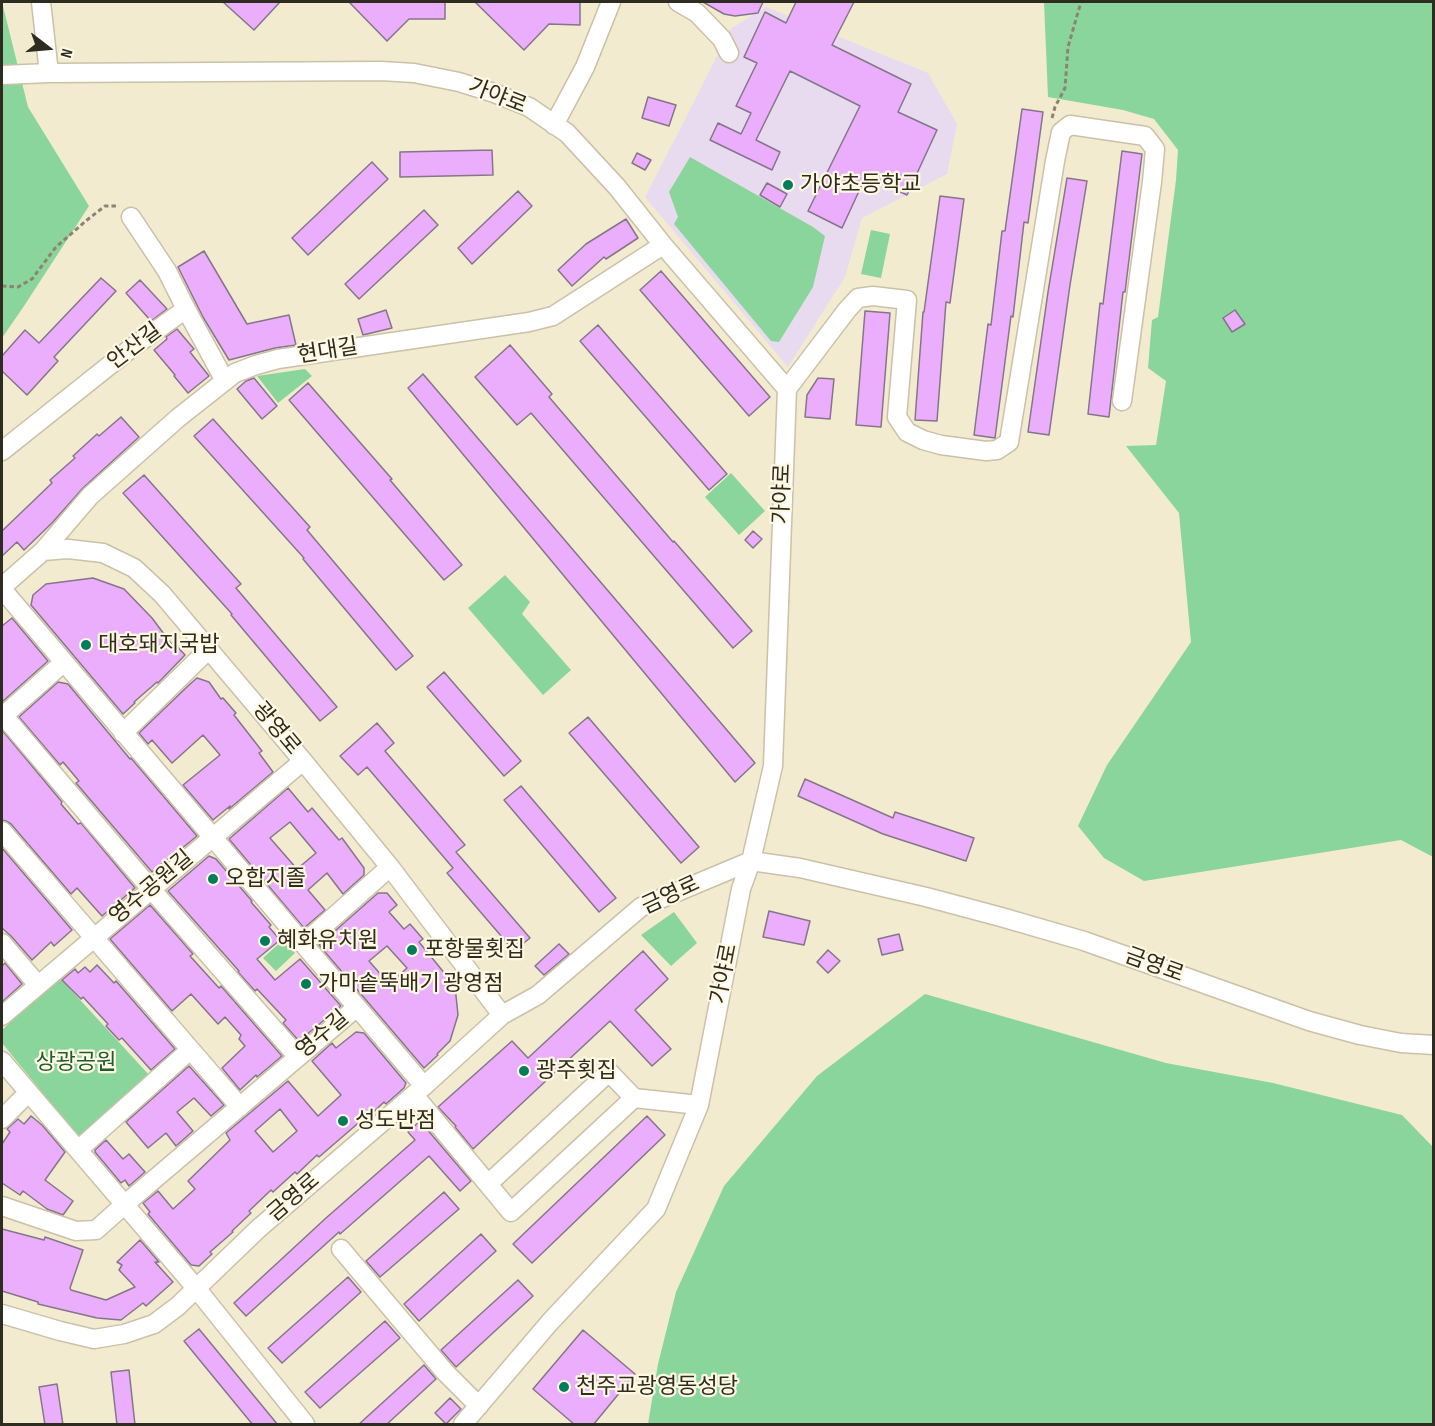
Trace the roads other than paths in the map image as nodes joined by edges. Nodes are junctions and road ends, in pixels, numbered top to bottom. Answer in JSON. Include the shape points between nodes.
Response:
{"nodes":[{"id":1,"x":40,"y":2,"type":"edge"},
{"id":2,"x":611,"y":2,"type":"edge"},
{"id":3,"x":678,"y":2,"type":"edge"},
{"id":4,"x":729,"y":53,"type":"dead end"},
{"id":5,"x":49,"y":73,"type":"junction"},
{"id":6,"x":2,"y":75,"type":"edge"},
{"id":7,"x":554,"y":125,"type":"junction"},
{"id":8,"x":131,"y":217,"type":"road end"},
{"id":9,"x":663,"y":245,"type":"junction"},
{"id":10,"x":186,"y":309,"type":"junction"},
{"id":11,"x":225,"y":381,"type":"junction"},
{"id":12,"x":787,"y":389,"type":"junction"},
{"id":13,"x":1122,"y":401,"type":"dead end"},
{"id":14,"x":2,"y":451,"type":"edge"},
{"id":15,"x":43,"y":551,"type":"junction"},
{"id":16,"x":2,"y":588,"type":"edge"},
{"id":17,"x":209,"y":649,"type":"junction"},
{"id":18,"x":63,"y":663,"type":"junction"},
{"id":19,"x":3,"y":716,"type":"edge"},
{"id":20,"x":123,"y":733,"type":"junction"},
{"id":21,"x":303,"y":761,"type":"junction"},
{"id":22,"x":2,"y":831,"type":"edge"},
{"id":23,"x":212,"y":837,"type":"junction"},
{"id":24,"x":751,"y":861,"type":"junction"},
{"id":25,"x":390,"y":867,"type":"junction"},
{"id":26,"x":151,"y":889,"type":"junction"},
{"id":27,"x":93,"y":938,"type":"junction"},
{"id":28,"x":2,"y":943,"type":"edge"},
{"id":29,"x":303,"y":944,"type":"junction"},
{"id":30,"x":38,"y":985,"type":"junction"},
{"id":31,"x":357,"y":1007,"type":"junction"},
{"id":32,"x":502,"y":1015,"type":"junction"},
{"id":33,"x":2,"y":1016,"type":"edge"},
{"id":34,"x":1434,"y":1045,"type":"edge"},
{"id":35,"x":190,"y":1050,"type":"junction"},
{"id":36,"x":298,"y":1057,"type":"junction"},
{"id":37,"x":2,"y":1061,"type":"edge"},
{"id":38,"x":419,"y":1091,"type":"junction"},
{"id":39,"x":28,"y":1093,"type":"junction"},
{"id":40,"x":634,"y":1098,"type":"junction"},
{"id":41,"x":699,"y":1106,"type":"junction"},
{"id":42,"x":240,"y":1107,"type":"junction"},
{"id":43,"x":2,"y":1119,"type":"edge"},
{"id":44,"x":78,"y":1150,"type":"junction"},
{"id":45,"x":488,"y":1184,"type":"junction"},
{"id":46,"x":124,"y":1205,"type":"junction"},
{"id":47,"x":2,"y":1206,"type":"edge"},
{"id":48,"x":341,"y":1249,"type":"dead end"},
{"id":49,"x":196,"y":1288,"type":"junction"},
{"id":50,"x":2,"y":1314,"type":"edge"},
{"id":51,"x":479,"y":1406,"type":"junction"},
{"id":52,"x":305,"y":1425,"type":"edge"},
{"id":53,"x":463,"y":1425,"type":"edge"}],
"edges":[{"from":1,"to":5,"type":"street"},
{"from":2,"to":7,"type":"street","via":[[585,67]]},
{"from":3,"to":4,"type":"street","via":[[697,13],[722,39]]},
{"from":5,"to":6,"type":"street","name":"가야로"},
{"from":5,"to":7,"type":"street","name":"가야로","via":[[414,73],[494,93],[529,107]]},
{"from":7,"to":9,"type":"street","name":"가야로","via":[[567,133],[617,188]]},
{"from":8,"to":10,"type":"street","name":"안산길","via":[[167,271]]},
{"from":9,"to":11,"type":"street","name":"현대길","via":[[553,316],[278,359],[235,373]]},
{"from":9,"to":12,"type":"street","name":"가야로"},
{"from":10,"to":11,"type":"street"},
{"from":10,"to":14,"type":"street","name":"안산길","via":[[129,349]]},
{"from":11,"to":15,"type":"street","name":"현대길","via":[[90,496]]},
{"from":12,"to":13,"type":"street","via":[[858,298],[908,300],[897,417],[908,432],[941,445],[986,451],[997,450],[1009,442],[1054,161],[1061,132],[1070,125],[1144,136],[1155,149]]},
{"from":12,"to":24,"type":"street","name":"가야로","via":[[773,766]]},
{"from":15,"to":16,"type":"street"},
{"from":15,"to":17,"type":"street","name":"광영로","via":[[68,549],[103,554],[134,568]]},
{"from":16,"to":18,"type":"street","name":"영수길"},
{"from":17,"to":20,"type":"street"},
{"from":17,"to":21,"type":"street","name":"광영로"},
{"from":18,"to":19,"type":"street"},
{"from":18,"to":20,"type":"street","name":"영수길"},
{"from":19,"to":26,"type":"street"},
{"from":20,"to":23,"type":"street","name":"영수길"},
{"from":21,"to":23,"type":"street","name":"영수공원길"},
{"from":21,"to":25,"type":"street","name":"광영로"},
{"from":22,"to":27,"type":"street"},
{"from":23,"to":26,"type":"street","name":"영수공원길"},
{"from":23,"to":29,"type":"street","name":"영수길"},
{"from":24,"to":32,"type":"street","name":"금영로","via":[[641,907],[538,995]]},
{"from":24,"to":34,"type":"street","name":"금영로","via":[[800,868],[1001,917],[1084,941],[1309,1021],[1401,1043]]},
{"from":24,"to":41,"type":"street","name":"가야로","via":[[741,889]]},
{"from":25,"to":29,"type":"street"},
{"from":25,"to":32,"type":"street","name":"광영로"},
{"from":26,"to":27,"type":"street","name":"영수공원길"},
{"from":26,"to":36,"type":"street"},
{"from":27,"to":30,"type":"street","name":"영수공원길"},
{"from":27,"to":35,"type":"street"},
{"from":28,"to":30,"type":"street"},
{"from":29,"to":31,"type":"street","name":"영수길"},
{"from":30,"to":33,"type":"street","name":"영수공원길"},
{"from":31,"to":36,"type":"street","name":"영수길"},
{"from":31,"to":38,"type":"street"},
{"from":32,"to":38,"type":"street","name":"금영로"},
{"from":35,"to":42,"type":"street"},
{"from":35,"to":44,"type":"street"},
{"from":36,"to":42,"type":"street","name":"영수길"},
{"from":37,"to":39,"type":"street"},
{"from":38,"to":45,"type":"street"},
{"from":38,"to":49,"type":"street","name":"금영로","via":[[258,1229]]},
{"from":39,"to":43,"type":"street"},
{"from":39,"to":44,"type":"street"},
{"from":40,"to":41,"type":"street"},
{"from":40,"to":45,"type":"street","via":[[609,1072]]},
{"from":40,"to":45,"type":"street","via":[[511,1212]]},
{"from":41,"to":51,"type":"street","name":"가야로","via":[[656,1209],[550,1322]]},
{"from":42,"to":46,"type":"street","name":"영수길"},
{"from":44,"to":46,"type":"street"},
{"from":46,"to":47,"type":"street","name":"영수길","via":[[96,1230],[76,1231]]},
{"from":46,"to":49,"type":"street"},
{"from":48,"to":51,"type":"street","via":[[445,1372]]},
{"from":49,"to":50,"type":"street","name":"금영로","via":[[154,1324],[94,1339]]},
{"from":49,"to":52,"type":"street"},
{"from":51,"to":53,"type":"street","name":"가야로"}]}
